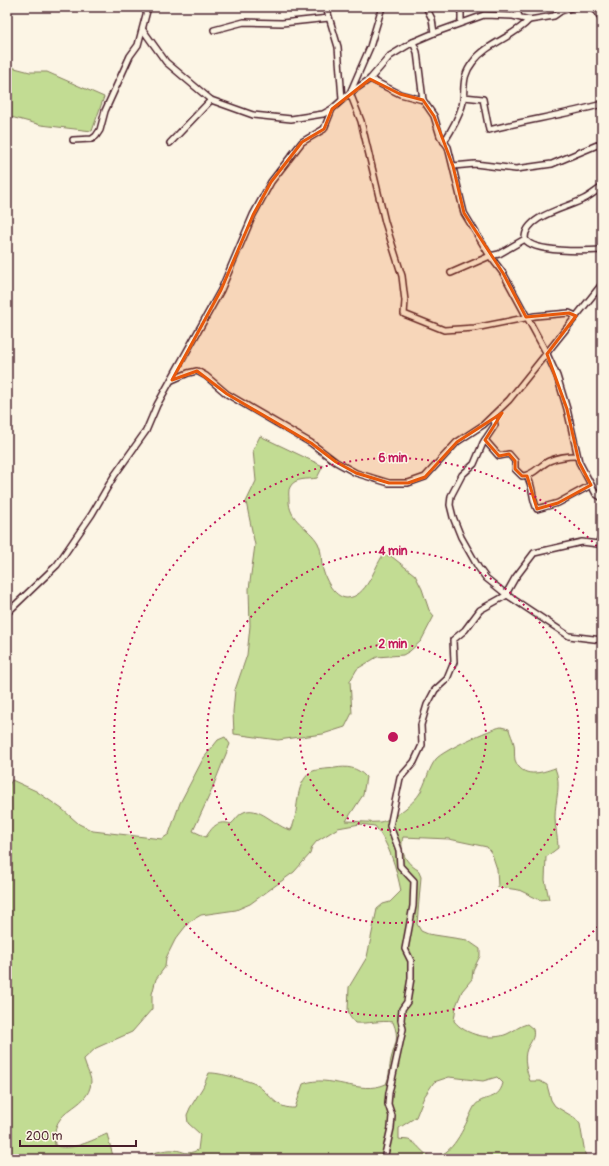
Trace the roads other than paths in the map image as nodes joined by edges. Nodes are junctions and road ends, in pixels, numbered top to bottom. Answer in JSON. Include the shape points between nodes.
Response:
{"nodes":[{"id":1,"x":148,"y":7,"type":"edge"},
{"id":2,"x":326,"y":7,"type":"edge"},
{"id":3,"x":382,"y":7,"type":"edge"},
{"id":4,"x":426,"y":7,"type":"edge"},
{"id":5,"x":461,"y":7,"type":"edge"},
{"id":6,"x":516,"y":7,"type":"edge"},
{"id":7,"x":574,"y":7,"type":"edge"},
{"id":8,"x":590,"y":7,"type":"edge"},
{"id":9,"x":599,"y":10,"type":"edge"},
{"id":10,"x":519,"y":17,"type":"junction"},
{"id":11,"x":329,"y":18,"type":"junction"},
{"id":12,"x":529,"y":20,"type":"junction"},
{"id":13,"x":602,"y":20,"type":"edge"},
{"id":14,"x":461,"y":22,"type":"junction"},
{"id":15,"x":143,"y":30,"type":"junction"},
{"id":16,"x":214,"y":30,"type":"dead end"},
{"id":17,"x":434,"y":33,"type":"junction"},
{"id":18,"x":413,"y":42,"type":"junction"},
{"id":19,"x":370,"y":79,"type":"junction"},
{"id":20,"x":350,"y":93,"type":"junction"},
{"id":21,"x":464,"y":97,"type":"junction"},
{"id":22,"x":342,"y":99,"type":"junction"},
{"id":23,"x":211,"y":100,"type":"junction"},
{"id":24,"x":423,"y":100,"type":"junction"},
{"id":25,"x":602,"y":104,"type":"edge"},
{"id":26,"x":332,"y":109,"type":"junction"},
{"id":27,"x":73,"y":140,"type":"dead end"},
{"id":28,"x":444,"y":142,"type":"junction"},
{"id":29,"x":170,"y":143,"type":"dead end"},
{"id":30,"x":602,"y":143,"type":"edge"},
{"id":31,"x":453,"y":166,"type":"junction"},
{"id":32,"x":602,"y":187,"type":"edge"},
{"id":33,"x":524,"y":239,"type":"junction"},
{"id":34,"x":602,"y":250,"type":"edge"},
{"id":35,"x":490,"y":256,"type":"junction"},
{"id":36,"x":451,"y":274,"type":"dead end"},
{"id":37,"x":602,"y":284,"type":"edge"},
{"id":38,"x":576,"y":316,"type":"junction"},
{"id":39,"x":526,"y":317,"type":"junction"},
{"id":40,"x":547,"y":354,"type":"junction"},
{"id":41,"x":172,"y":380,"type":"junction"},
{"id":42,"x":493,"y":416,"type":"junction"},
{"id":43,"x":485,"y":440,"type":"junction"},
{"id":44,"x":578,"y":456,"type":"junction"},
{"id":45,"x":527,"y":476,"type":"junction"},
{"id":46,"x":591,"y":485,"type":"junction"},
{"id":47,"x":602,"y":498,"type":"edge"},
{"id":48,"x":602,"y":535,"type":"edge"},
{"id":49,"x":506,"y":594,"type":"junction"},
{"id":50,"x":7,"y":612,"type":"edge"},
{"id":51,"x":602,"y":640,"type":"edge"},
{"id":52,"x":384,"y":1159,"type":"edge"}],
"edges":[{"from":1,"to":15,"type":"street"},
{"from":2,"to":11,"type":"street"},
{"from":3,"to":20,"type":"street","via":[[370,47]]},
{"from":4,"to":17,"type":"street","via":[[432,19]]},
{"from":5,"to":14,"type":"street"},
{"from":6,"to":10,"type":"street"},
{"from":7,"to":12,"type":"street","via":[[554,16]]},
{"from":8,"to":9,"type":"street"},
{"from":9,"to":13,"type":"street"},
{"from":10,"to":12,"type":"street"},
{"from":10,"to":14,"type":"street","via":[[484,15]]},
{"from":11,"to":16,"type":"street","via":[[282,23],[244,22]]},
{"from":11,"to":22,"type":"street","via":[[339,58]]},
{"from":12,"to":21,"type":"street","via":[[473,61],[463,82]]},
{"from":14,"to":17,"type":"street"},
{"from":15,"to":23,"type":"street","via":[[166,62]]},
{"from":15,"to":27,"type":"street","via":[[100,130],[92,139]]},
{"from":17,"to":18,"type":"street"},
{"from":18,"to":19,"type":"street","via":[[390,56]]},
{"from":18,"to":24,"type":"street","via":[[418,58]]},
{"from":19,"to":20,"type":"street"},
{"from":19,"to":24,"type":"street","via":[[400,94]]},
{"from":20,"to":22,"type":"street"},
{"from":20,"to":39,"type":"street","via":[[361,121],[402,276],[404,314],[444,330],[475,328]]},
{"from":21,"to":25,"type":"street","via":[[483,99],[489,130]]},
{"from":21,"to":28,"type":"street"},
{"from":22,"to":26,"type":"street"},
{"from":23,"to":26,"type":"street","via":[[253,115],[291,119],[323,114]]},
{"from":23,"to":29,"type":"street"},
{"from":24,"to":28,"type":"street","via":[[434,116]]},
{"from":26,"to":41,"type":"street","via":[[324,129],[302,142],[271,182],[253,215],[221,290]]},
{"from":28,"to":31,"type":"street"},
{"from":30,"to":31,"type":"street","via":[[552,164],[516,169],[475,164]]},
{"from":31,"to":35,"type":"street","via":[[464,213]]},
{"from":32,"to":33,"type":"street","via":[[585,199],[539,218],[526,230]]},
{"from":33,"to":34,"type":"street","via":[[531,244],[569,252]]},
{"from":33,"to":35,"type":"street","via":[[499,254]]},
{"from":35,"to":36,"type":"street"},
{"from":35,"to":39,"type":"street","via":[[503,273]]},
{"from":37,"to":38,"type":"street"},
{"from":38,"to":39,"type":"street","via":[[569,313]]},
{"from":38,"to":40,"type":"street"},
{"from":39,"to":40,"type":"street"},
{"from":40,"to":42,"type":"street"},
{"from":40,"to":44,"type":"street","via":[[557,376]]},
{"from":41,"to":42,"type":"street","via":[[197,371],[227,394],[311,443],[336,462],[356,473],[389,483],[408,483],[425,477],[457,442]]},
{"from":41,"to":50,"type":"street","via":[[156,405],[146,430],[57,565]]},
{"from":42,"to":43,"type":"street","via":[[495,424]]},
{"from":43,"to":45,"type":"street","via":[[499,456],[510,454],[515,461],[515,469],[522,476]]},
{"from":43,"to":49,"type":"street","via":[[474,464],[462,475],[453,490],[450,505],[461,537],[478,567],[486,578]]},
{"from":44,"to":45,"type":"street","via":[[550,460]]},
{"from":44,"to":46,"type":"street"},
{"from":45,"to":46,"type":"street","via":[[532,485],[532,500],[537,509],[558,503]]},
{"from":46,"to":47,"type":"street"},
{"from":48,"to":49,"type":"street","via":[[598,544],[582,542],[534,553],[514,578]]},
{"from":49,"to":51,"type":"street","via":[[569,636]]},
{"from":49,"to":52,"type":"street","via":[[480,610],[453,640],[454,662],[447,680],[435,690],[426,705],[421,726],[422,745],[414,762],[400,778],[397,791],[390,826],[399,850],[400,866],[414,881],[413,906],[405,949],[411,961],[412,978],[400,1020],[403,1029],[388,1104],[392,1116]]}]}
